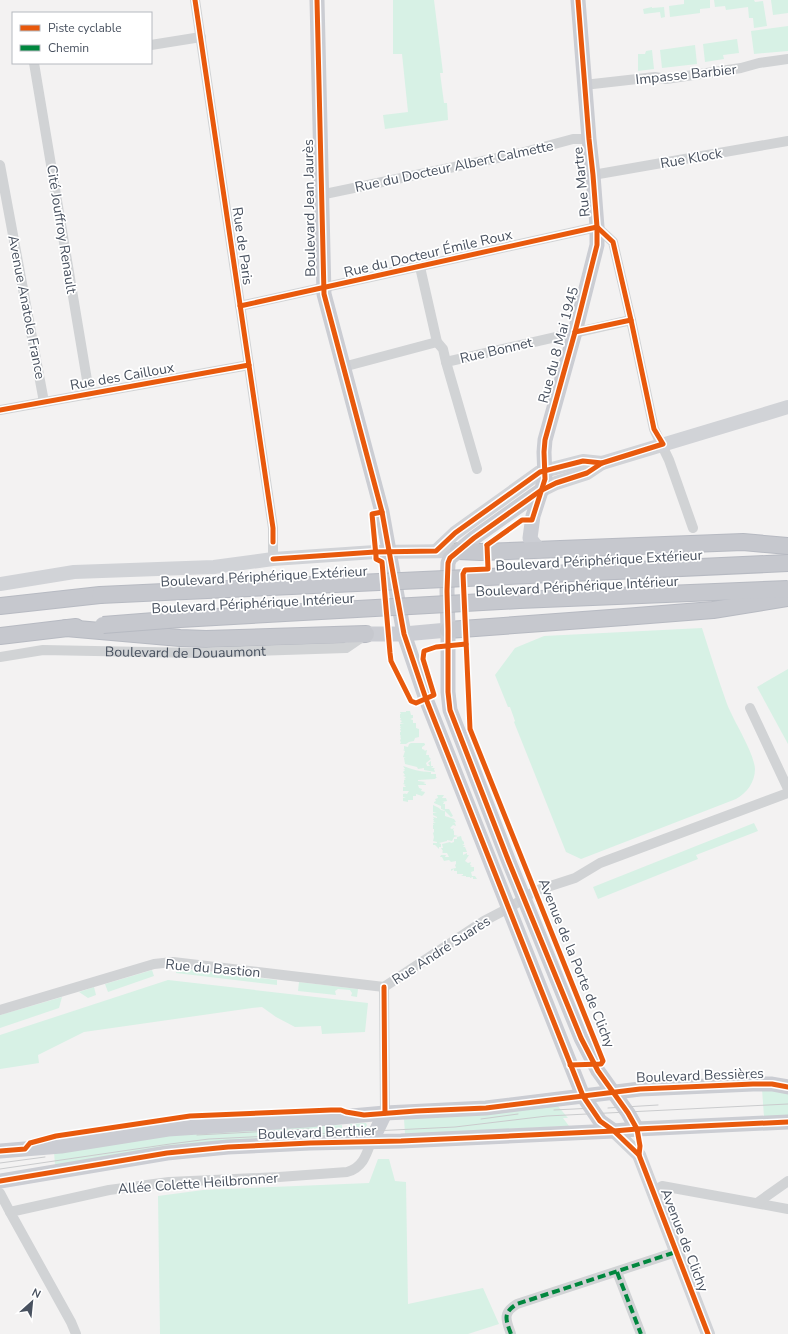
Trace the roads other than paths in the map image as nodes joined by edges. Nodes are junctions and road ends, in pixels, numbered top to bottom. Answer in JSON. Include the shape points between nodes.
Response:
{"nodes":[{"id":1,"x":195,"y":0,"type":"edge"},
{"id":2,"x":317,"y":0,"type":"edge"},
{"id":3,"x":578,"y":0,"type":"edge"},
{"id":4,"x":201,"y":37,"type":"junction"},
{"id":5,"x":152,"y":45,"type":"edge"},
{"id":6,"x":788,"y":59,"type":"edge"},
{"id":7,"x":34,"y":64,"type":"edge"},
{"id":8,"x":584,"y":85,"type":"junction"},
{"id":9,"x":589,"y":139,"type":"junction"},
{"id":10,"x":788,"y":141,"type":"edge"},
{"id":11,"x":0,"y":165,"type":"edge"},
{"id":12,"x":593,"y":175,"type":"junction"},
{"id":13,"x":320,"y":195,"type":"junction"},
{"id":14,"x":597,"y":227,"type":"junction"},
{"id":15,"x":420,"y":267,"type":"junction"},
{"id":16,"x":323,"y":289,"type":"junction"},
{"id":17,"x":240,"y":306,"type":"junction"},
{"id":18,"x":631,"y":320,"type":"junction"},
{"id":19,"x":575,"y":332,"type":"junction"},
{"id":20,"x":437,"y":342,"type":"junction"},
{"id":21,"x":446,"y":362,"type":"junction"},
{"id":22,"x":249,"y":365,"type":"junction"},
{"id":23,"x":343,"y":367,"type":"junction"},
{"id":24,"x":88,"y":395,"type":"junction"},
{"id":25,"x":44,"y":402,"type":"junction"},
{"id":26,"x":788,"y":407,"type":"edge"},
{"id":27,"x":0,"y":410,"type":"edge"},
{"id":28,"x":663,"y":444,"type":"junction"},
{"id":29,"x":602,"y":463,"type":"junction"},
{"id":30,"x":478,"y":469,"type":"dead end"},
{"id":31,"x":544,"y":470,"type":"junction"},
{"id":32,"x":540,"y":491,"type":"junction"},
{"id":33,"x":694,"y":528,"type":"dead end"},
{"id":34,"x":788,"y":546,"type":"edge"},
{"id":35,"x":436,"y":550,"type":"junction"},
{"id":36,"x":539,"y":550,"type":"junction"},
{"id":37,"x":458,"y":551,"type":"junction"},
{"id":38,"x":389,"y":552,"type":"junction"},
{"id":39,"x":274,"y":559,"type":"junction"},
{"id":40,"x":788,"y":563,"type":"edge"},
{"id":41,"x":0,"y":584,"type":"edge"},
{"id":42,"x":788,"y":589,"type":"edge"},
{"id":43,"x":788,"y":598,"type":"edge"},
{"id":44,"x":0,"y":606,"type":"edge"},
{"id":45,"x":66,"y":628,"type":"junction"},
{"id":46,"x":448,"y":630,"type":"junction"},
{"id":47,"x":366,"y":634,"type":"junction"},
{"id":48,"x":404,"y":634,"type":"junction"},
{"id":49,"x":0,"y":636,"type":"edge"},
{"id":50,"x":0,"y":657,"type":"edge"},
{"id":51,"x":750,"y":708,"type":"dead end"},
{"id":52,"x":788,"y":789,"type":"edge"},
{"id":53,"x":788,"y":793,"type":"edge"},
{"id":54,"x":524,"y":898,"type":"junction"},
{"id":55,"x":509,"y":908,"type":"junction"},
{"id":56,"x":384,"y":987,"type":"junction"},
{"id":57,"x":0,"y":1010,"type":"edge"},
{"id":58,"x":788,"y":1087,"type":"edge"},
{"id":59,"x":613,"y":1092,"type":"junction"},
{"id":60,"x":582,"y":1096,"type":"junction"},
{"id":61,"x":385,"y":1113,"type":"junction"},
{"id":62,"x":788,"y":1122,"type":"edge"},
{"id":63,"x":637,"y":1128,"type":"junction"},
{"id":64,"x":614,"y":1131,"type":"junction"},
{"id":65,"x":371,"y":1142,"type":"junction"},
{"id":66,"x":0,"y":1151,"type":"edge"},
{"id":67,"x":639,"y":1155,"type":"junction"},
{"id":68,"x":0,"y":1181,"type":"edge"},
{"id":69,"x":788,"y":1181,"type":"edge"},
{"id":70,"x":653,"y":1191,"type":"junction"},
{"id":71,"x":0,"y":1193,"type":"edge"},
{"id":72,"x":757,"y":1203,"type":"junction"},
{"id":73,"x":788,"y":1209,"type":"edge"},
{"id":74,"x":10,"y":1212,"type":"junction"},
{"id":75,"x":676,"y":1252,"type":"junction"},
{"id":76,"x":617,"y":1272,"type":"junction"},
{"id":77,"x":76,"y":1334,"type":"edge"},
{"id":78,"x":511,"y":1334,"type":"edge"},
{"id":79,"x":641,"y":1334,"type":"edge"},
{"id":80,"x":708,"y":1334,"type":"edge"}],
"edges":[{"from":1,"to":4,"type":"street","name":"Rue de Paris"},
{"from":2,"to":13,"type":"main road","name":"Boulevard Jean Jaurès"},
{"from":3,"to":8,"type":"main road","name":"Rue Martre"},
{"from":4,"to":5,"type":"street"},
{"from":4,"to":17,"type":"street","name":"Rue de Paris"},
{"from":6,"to":8,"type":"street","name":"Impasse Barbier","via":[[666,79],[655,76]]},
{"from":7,"to":24,"type":"street","name":"Cité Jouffroy Renault"},
{"from":8,"to":9,"type":"main road","name":"Rue Martre"},
{"from":9,"to":12,"type":"main road","name":"Rue Martre"},
{"from":9,"to":13,"type":"street","name":"Rue du Docteur Albert Calmette","via":[[574,139],[521,153]]},
{"from":10,"to":12,"type":"street","name":"Rue Klock"},
{"from":11,"to":25,"type":"street","name":"Avenue Anatole France"},
{"from":12,"to":14,"type":"main road","name":"Rue Martre"},
{"from":13,"to":16,"type":"main road","name":"Boulevard Jean Jaurès"},
{"from":14,"to":15,"type":"street","name":"Rue du Docteur Émile Roux"},
{"from":14,"to":18,"type":"street","name":"Rue Martre","via":[[613,242]]},
{"from":14,"to":19,"type":"main road","name":"Rue du 8 Mai 1945","via":[[597,245]]},
{"from":15,"to":16,"type":"street","name":"Rue du Docteur Émile Roux"},
{"from":15,"to":20,"type":"street","name":"Rue Bonnet"},
{"from":16,"to":17,"type":"street","name":"Rue du Docteur Émile Roux"},
{"from":16,"to":23,"type":"main road","name":"Boulevard Jean Jaurès"},
{"from":17,"to":22,"type":"street","name":"Rue de Paris"},
{"from":18,"to":19,"type":"street","name":"Rue Bonnet"},
{"from":18,"to":28,"type":"street","name":"Rue Martre","via":[[654,429]]},
{"from":19,"to":21,"type":"street","name":"Rue Bonnet"},
{"from":19,"to":31,"type":"main road","name":"Rue du 8 Mai 1945","via":[[545,440]]},
{"from":20,"to":21,"type":"street","name":"Rue Bonnet"},
{"from":20,"to":23,"type":"street"},
{"from":21,"to":30,"type":"street","name":"Rue Bonnet"},
{"from":22,"to":24,"type":"street","name":"Rue des Cailloux"},
{"from":22,"to":39,"type":"street","name":"Rue de Paris","via":[[273,528]]},
{"from":23,"to":38,"type":"main road","name":"Boulevard Jean Jaurès","via":[[382,512]]},
{"from":24,"to":25,"type":"street","name":"Rue des Cailloux"},
{"from":25,"to":27,"type":"street","name":"Rue des Cailloux"},
{"from":26,"to":28,"type":"main road"},
{"from":28,"to":29,"type":"main road"},
{"from":28,"to":33,"type":"street","name":"Rue Martre"},
{"from":29,"to":31,"type":"main road","via":[[582,461]]},
{"from":29,"to":32,"type":"main road","via":[[587,473]]},
{"from":31,"to":32,"type":"main road","name":"Rue du 8 Mai 1945"},
{"from":31,"to":35,"type":"main road","via":[[455,533]]},
{"from":32,"to":36,"type":"main road","name":"Rue du 8 Mai 1945","via":[[530,538]]},
{"from":32,"to":37,"type":"main road"},
{"from":34,"to":36,"type":"highway","via":[[743,542]]},
{"from":35,"to":37,"type":"main road"},
{"from":35,"to":38,"type":"main road"},
{"from":36,"to":37,"type":"highway"},
{"from":37,"to":46,"type":"main road","name":"Avenue de la Porte de Clichy","via":[[448,563]]},
{"from":38,"to":39,"type":"main road"},
{"from":38,"to":48,"type":"main road"},
{"from":39,"to":41,"type":"main road","via":[[214,567],[74,572]]},
{"from":40,"to":44,"type":"highway","name":"Boulevard Périphérique Extérieur","bridge":true,"via":[[100,595]]},
{"from":42,"to":45,"type":"highway","name":"Boulevard Périphérique Intérieur","bridge":true,"via":[[519,600]]},
{"from":43,"to":46,"type":"highway","bridge":true,"via":[[713,610]]},
{"from":45,"to":47,"type":"highway","via":[[206,639]]},
{"from":45,"to":49,"type":"highway","name":"Boulevard Périphérique Intérieur"},
{"from":46,"to":48,"type":"main road"},
{"from":46,"to":54,"type":"main road","name":"Avenue de la Porte de Clichy","via":[[450,710]]},
{"from":47,"to":48,"type":"main road"},
{"from":47,"to":50,"type":"street","name":"Boulevard de Douaumont","via":[[346,648],[198,653],[43,650]]},
{"from":48,"to":55,"type":"main road","via":[[426,699]]},
{"from":51,"to":52,"type":"street"},
{"from":53,"to":54,"type":"street","name":"Rue André Suarès","via":[[600,863],[575,878],[535,891]]},
{"from":54,"to":55,"type":"street","name":"Rue André Suarès"},
{"from":54,"to":59,"type":"main road","name":"Avenue de la Porte de Clichy","via":[[581,1038],[598,1071]]},
{"from":55,"to":56,"type":"street","name":"Rue André Suarès","via":[[484,921]]},
{"from":55,"to":60,"type":"main road"},
{"from":56,"to":57,"type":"street","name":"Rue du Bastion","via":[[163,962]]},
{"from":56,"to":61,"type":"street","name":"Rue André Suarès"},
{"from":58,"to":59,"type":"main road","name":"Boulevard Bessières","via":[[753,1084]]},
{"from":59,"to":60,"type":"main road","name":"Boulevard Berthier"},
{"from":59,"to":63,"type":"main road","name":"Avenue de la Porte de Clichy"},
{"from":60,"to":61,"type":"main road","name":"Boulevard Berthier","via":[[486,1108]]},
{"from":60,"to":64,"type":"main road","via":[[600,1121]]},
{"from":61,"to":65,"type":"main road","name":"Boulevard Berthier"},
{"from":61,"to":66,"type":"main road","name":"Boulevard Berthier","via":[[168,1129],[62,1146]]},
{"from":62,"to":63,"type":"main road"},
{"from":63,"to":64,"type":"main road","name":"Boulevard Berthier"},
{"from":63,"to":67,"type":"main road","name":"Avenue de Clichy"},
{"from":64,"to":65,"type":"main road","name":"Boulevard Berthier"},
{"from":64,"to":67,"type":"main road","name":"Avenue de Clichy"},
{"from":65,"to":68,"type":"main road","name":"Boulevard Berthier","via":[[167,1153]]},
{"from":65,"to":74,"type":"street","name":"Allée Colette Heilbronner","via":[[360,1165],[347,1172],[169,1182],[109,1190]]},
{"from":67,"to":70,"type":"main road","name":"Avenue de Clichy"},
{"from":69,"to":72,"type":"street"},
{"from":70,"to":72,"type":"street","via":[[662,1186]]},
{"from":70,"to":75,"type":"main road","name":"Avenue de Clichy"},
{"from":71,"to":74,"type":"street","bridge":true},
{"from":72,"to":73,"type":"street"},
{"from":74,"to":77,"type":"street"},
{"from":75,"to":76,"type":"street"},
{"from":75,"to":80,"type":"main road","name":"Avenue de Clichy"},
{"from":76,"to":78,"type":"street","via":[[517,1304],[506,1315]]},
{"from":76,"to":79,"type":"street"}]}
